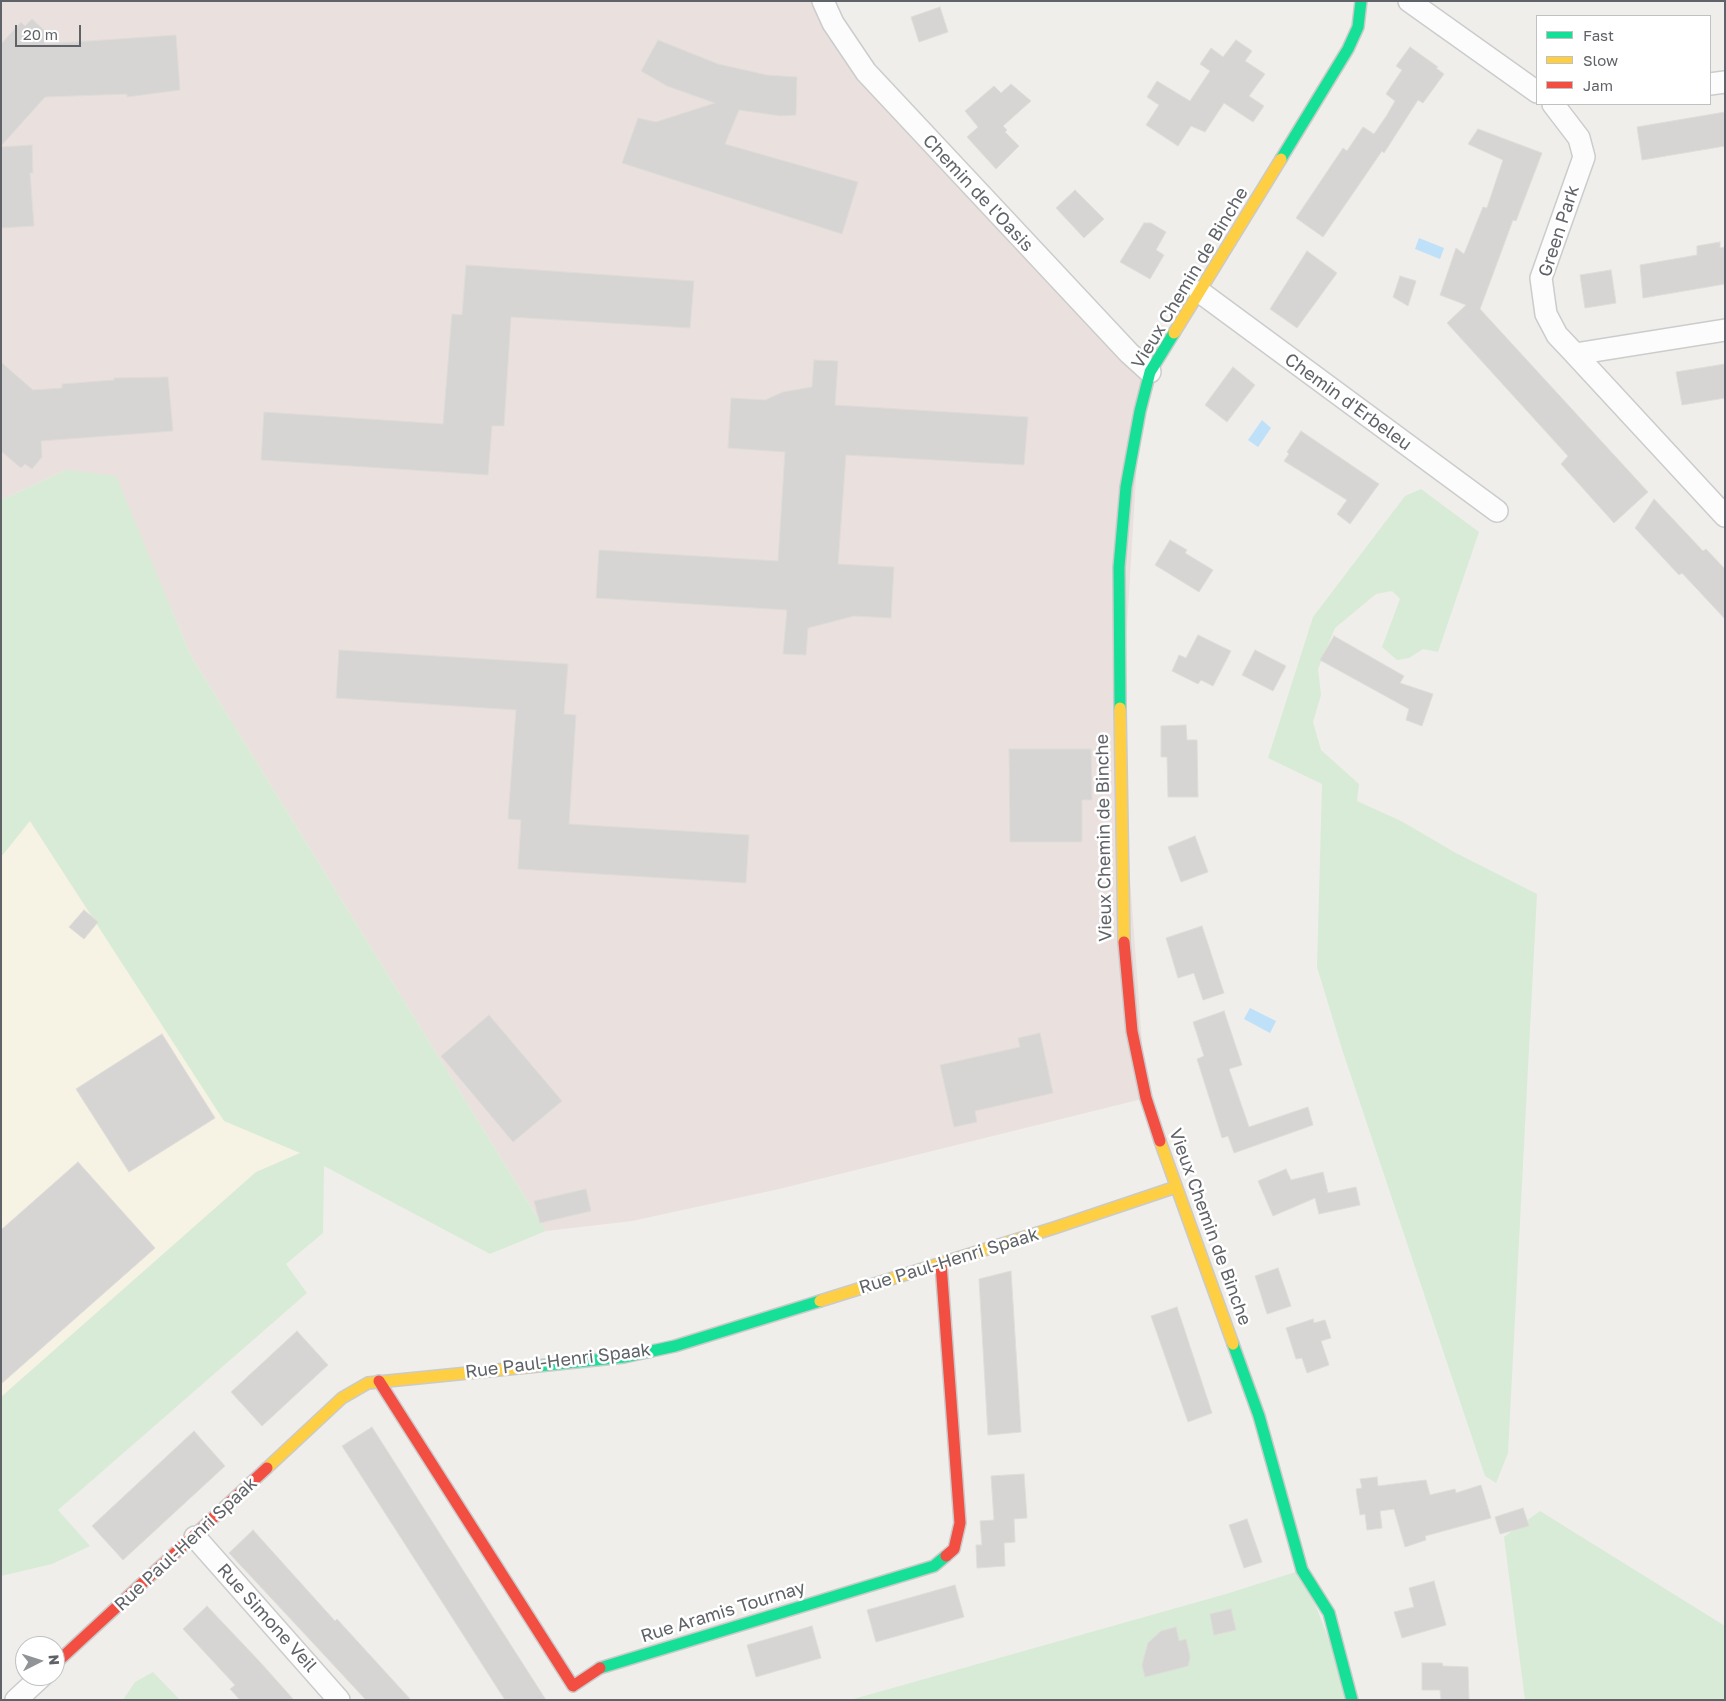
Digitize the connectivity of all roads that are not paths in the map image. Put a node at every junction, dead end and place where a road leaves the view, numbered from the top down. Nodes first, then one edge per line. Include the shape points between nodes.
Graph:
1 (823, 1) edge
2 (1409, 1) edge
3 (1362, 2) edge
4 (1725, 82) edge
5 (1711, 84) edge
6 (1536, 91) edge
7 (1561, 105) edge
8 (1200, 292) junction
9 (1725, 330) edge
10 (1575, 354) junction
11 (1150, 372) junction
12 (1496, 511) dead end
13 (1725, 516) edge
14 (1176, 1187) junction
15 (941, 1264) junction
16 (379, 1380) junction
17 (194, 1537) junction
18 (65, 1655) edge
19 (31, 1686) edge
20 (16, 1700) edge
21 (339, 1700) edge
22 (1352, 1700) edge

1 - 11 street, Chemin de l'Oasis via 833,23 866,72
2 - 6 street
3 - 8 street, Vieux Chemin de Binche via 1358,27 1348,49
4 - 5 street
7 - 10 street, Green Park via 1579,138 1584,157 1540,278 1546,314 1557,335
8 - 11 street, Vieux Chemin de Binche
8 - 12 street, Chemin d'Erbeleu
9 - 10 street
10 - 13 street, Green Park
11 - 14 street, Vieux Chemin de Binche via 1126,487 1119,567 1122,895 1132,1032 1146,1098
14 - 15 street, Rue Paul-Henri Spaak
14 - 22 street, Vieux Chemin de Binche via 1259,1416 1302,1570 1328,1613
15 - 16 street, Rue Paul-Henri Spaak via 675,1346 624,1357
15 - 16 street, Rue Aramis Tournay via 960,1523 954,1549 934,1566 599,1668 574,1686
16 - 17 street, Rue Paul-Henri Spaak via 342,1398
17 - 18 street, Rue Paul-Henri Spaak
17 - 21 street, Rue Simone Veil
19 - 20 street

